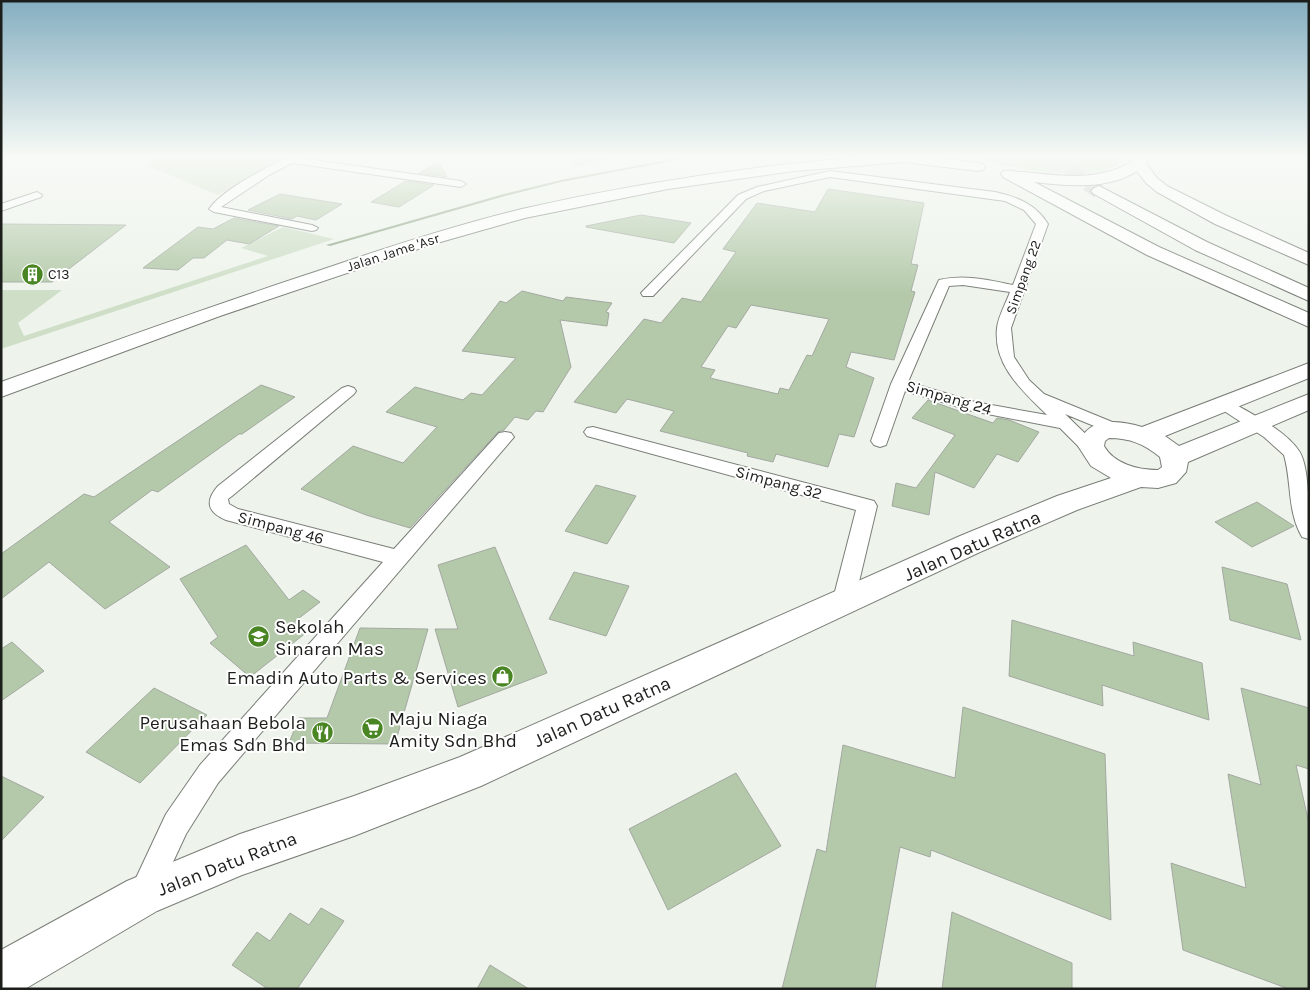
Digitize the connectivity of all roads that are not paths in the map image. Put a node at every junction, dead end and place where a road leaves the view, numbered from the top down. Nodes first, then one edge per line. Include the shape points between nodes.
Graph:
1 (17, 202) edge
2 (219, 202) edge
3 (528, 202) edge
4 (580, 202) edge
5 (737, 202) edge
6 (1017, 202) edge
7 (1062, 202) edge
8 (1120, 202) tunnel mouth
9 (1144, 202) edge
10 (1187, 202) edge
11 (1, 208) edge
12 (312, 228) dead end
13 (1309, 260) edge
14 (1309, 282) edge
15 (1019, 290) junction
16 (648, 293) dead end
17 (938, 294) joint
18 (1309, 295) edge
19 (1309, 321) edge
20 (1309, 370) edge
21 (1, 373) edge
22 (899, 384) junction
23 (1, 390) edge
24 (348, 391) dead end
25 (1035, 396) junction
26 (1309, 401) edge
27 (1224, 404) junction
28 (1255, 423) junction
29 (1064, 424) junction
30 (1116, 430) junction
31 (593, 432) dead end
32 (1144, 435) junction
33 (505, 437) dead end
34 (880, 441) dead end
35 (1098, 457) junction
36 (1174, 458) junction
37 (1139, 478) junction
38 (1067, 503) junction
39 (1309, 532) edge
40 (399, 558) junction
41 (843, 603) junction
42 (142, 896) junction
43 (1, 978) edge

1 - 11 street
2 - 12 street via 214,209
3 - 21 main road, Jalan Jame 'Asr via 429,229 208,299
4 - 23 main road, Jalan Jame 'Asr via 523,214 396,251 213,312
5 - 16 street, Simpang 22
6 - 15 street, Simpang 22 via 1038,217 1042,224
7 - 19 main road via 1153,250
8 - 18 main road via 1193,242
9 - 14 main road via 1214,240
10 - 13 main road
15 - 17 street via 956,280 944,283
15 - 25 street, Simpang 22 via 1004,328 1004,343 1014,372
17 - 22 street, Simpang 24
20 - 27 main road
22 - 29 street, Simpang 24 via 972,406
22 - 34 street
24 - 40 street, Simpang 46 via 219,498 218,505 233,515
25 - 29 street, Simpang 22
25 - 30 street, Simpang 22
26 - 28 main road
27 - 28 street
27 - 32 main road
28 - 36 main road
28 - 39 street via 1292,453 1299,502
29 - 35 street, Simpang 22
30 - 32 main road
30 - 35 main road via 1097,434 1092,439 1091,446
31 - 41 street, Simpang 32 via 867,506
32 - 36 main road via 1167,449
33 - 40 street
35 - 37 main road via 1112,468
35 - 38 main road, Jalan Datu Ratna
36 - 37 main road via 1176,466 1173,473 1153,479
37 - 38 main road, Jalan Datu Ratna
38 - 41 main road, Jalan Datu Ratna
40 - 42 street via 209,774 176,824
41 - 42 main road, Jalan Datu Ratna via 467,772 354,816 240,854
42 - 43 main road, Jalan Datu Ratna

